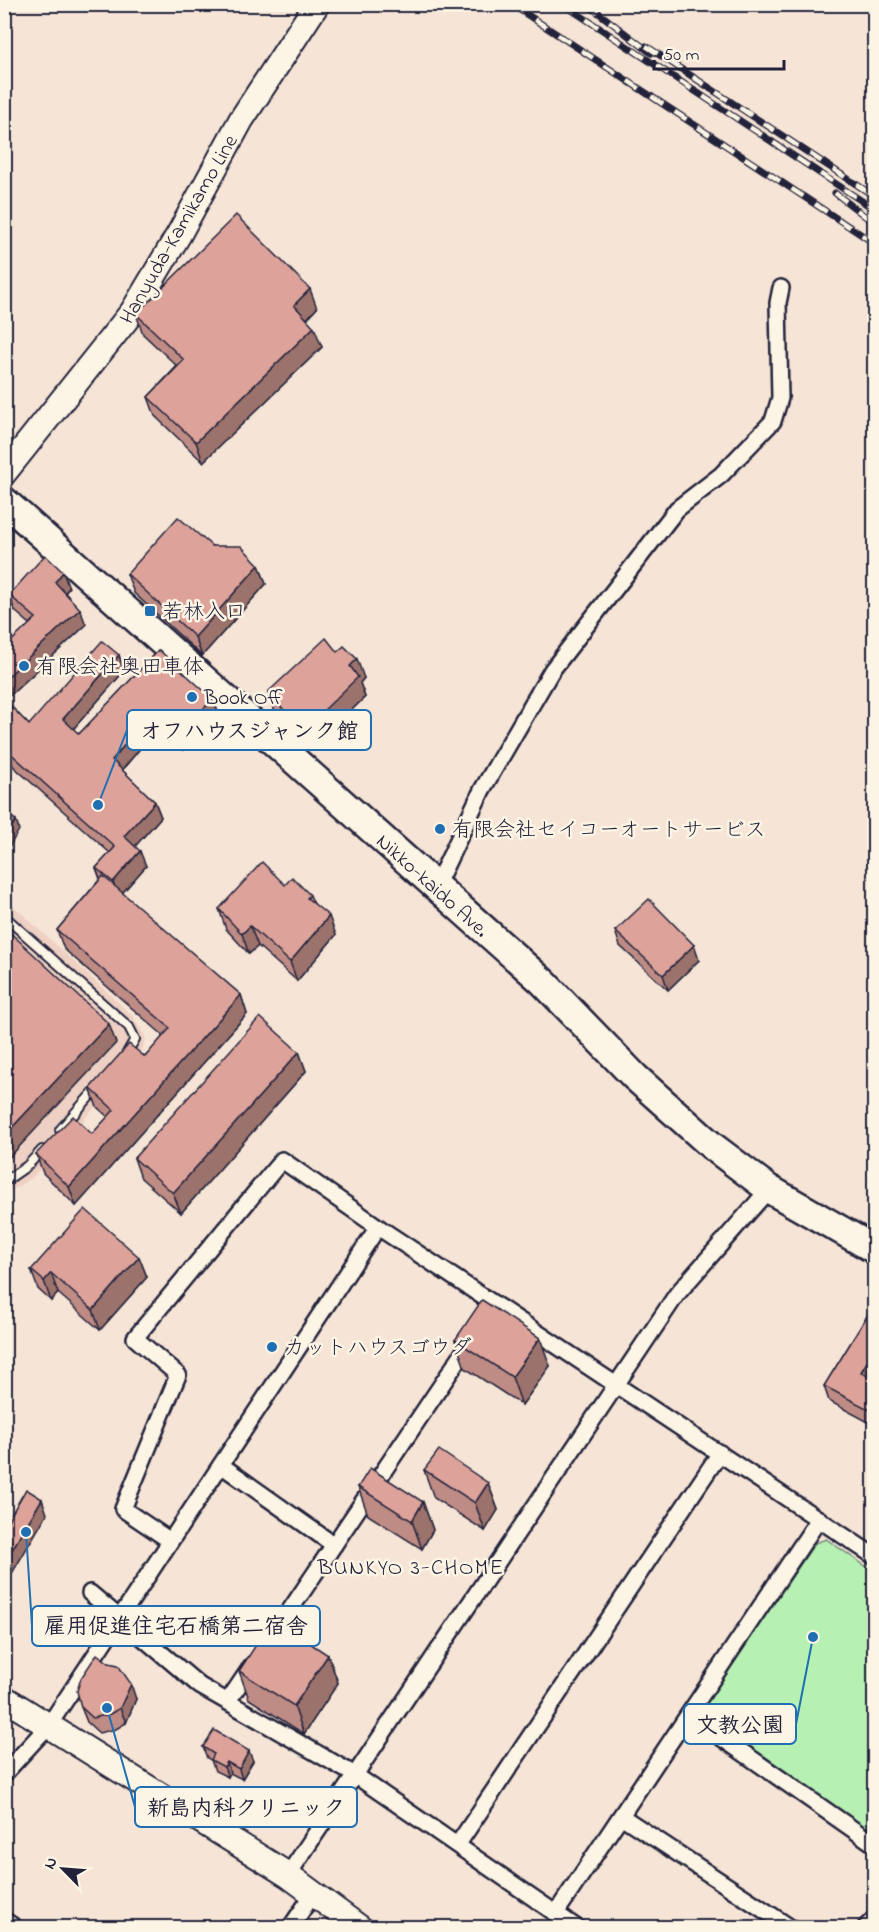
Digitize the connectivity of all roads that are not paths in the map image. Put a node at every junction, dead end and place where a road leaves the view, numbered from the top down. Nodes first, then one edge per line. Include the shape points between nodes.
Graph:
1 (317, 4) edge
2 (781, 288) dead end
3 (4, 474) edge
4 (4, 501) edge
5 (435, 888) junction
6 (4, 916) edge
7 (118, 1064) edge
8 (103, 1081) edge
9 (4, 1182) edge
10 (769, 1189) junction
11 (378, 1227) junction
12 (874, 1250) edge
13 (477, 1333) edge
14 (615, 1384) junction
15 (720, 1453) junction
16 (221, 1465) junction
17 (819, 1519) junction
18 (170, 1540) junction
19 (334, 1545) junction
20 (874, 1556) edge
21 (90, 1593) dead end
22 (119, 1618) junction
23 (4, 1698) edge
24 (228, 1701) junction
25 (690, 1715) junction
26 (49, 1725) junction
27 (4, 1774) edge
28 (355, 1775) junction
29 (621, 1816) junction
30 (458, 1844) junction
31 (874, 1844) edge
32 (288, 1875) junction
33 (314, 1893) junction
34 (556, 1913) junction
35 (874, 1919) edge
36 (290, 1928) edge
37 (360, 1928) edge
38 (577, 1928) edge
39 (791, 1928) edge
40 (865, 1928) edge

1 - 3 main road, Hanyuda-Kamikamo Line via 241,120 134,311
2 - 5 street via 780,398 773,421 721,475 677,509 552,669 483,790
4 - 5 highway, Nikko-kaido Ave.
5 - 10 highway, Nikko-kaido Ave. via 543,982 635,1077 712,1146
6 - 7 lane via 129,1027 135,1039
8 - 9 lane via 27,1166
10 - 12 highway, Nikko-kaido Ave.
10 - 14 street via 677,1294
11 - 14 street via 493,1309
11 - 16 street
11 - 18 street via 282,1160 135,1338 178,1375 123,1509
13 - 19 street
14 - 15 street
14 - 28 street
15 - 17 street
15 - 30 street
16 - 18 street
16 - 19 street
17 - 20 street
17 - 25 street
18 - 22 street
19 - 24 street
21 - 22 street
22 - 24 street via 200,1686
22 - 26 street
23 - 26 main road
24 - 28 street
25 - 29 street
25 - 31 street
26 - 27 street
26 - 32 main road
28 - 30 street
28 - 32 street
29 - 34 street
29 - 39 street
30 - 34 street
32 - 33 main road
33 - 36 street
33 - 37 main road
34 - 38 street
35 - 40 street

